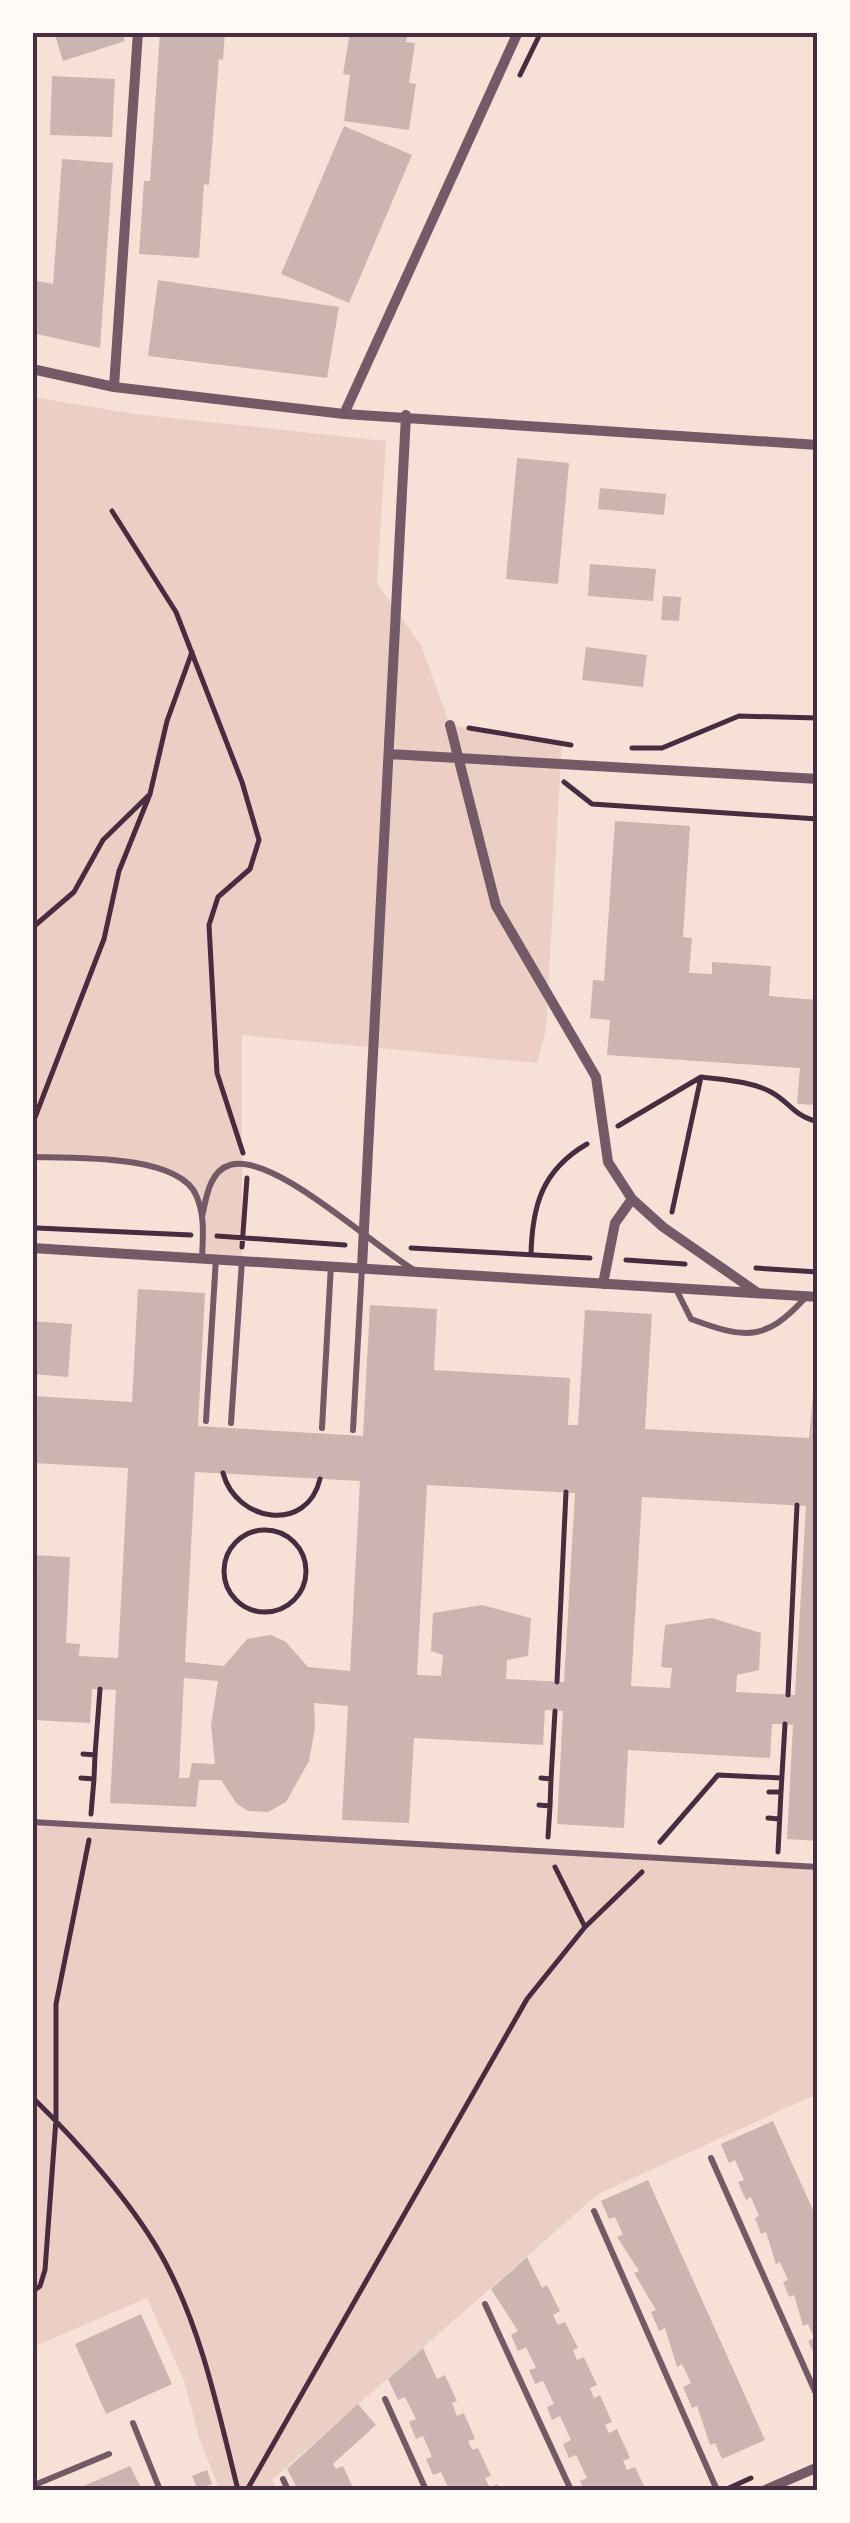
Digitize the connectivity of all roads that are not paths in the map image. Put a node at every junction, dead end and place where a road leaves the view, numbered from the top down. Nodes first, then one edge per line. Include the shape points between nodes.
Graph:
1 (138, 32) edge
2 (518, 32) edge
3 (32, 369) edge
4 (114, 386) junction
5 (344, 414) junction
6 (406, 415) junction
7 (818, 444) edge
8 (450, 726) road end
9 (389, 754) junction
10 (458, 758) junction
11 (818, 779) edge
12 (32, 1156) edge
13 (632, 1199) junction
14 (202, 1216) junction
15 (367, 1243) junction
16 (32, 1248) edge
17 (202, 1258) junction
18 (216, 1258) junction
19 (242, 1260) junction
20 (331, 1265) junction
21 (362, 1268) junction
22 (415, 1271) junction
23 (603, 1284) junction
24 (676, 1289) junction
25 (759, 1294) junction
26 (812, 1297) edge
27 (206, 1421) dead end
28 (231, 1422) dead end
29 (322, 1428) dead end
30 (352, 1430) dead end
31 (32, 1822) edge
32 (818, 1868) edge
33 (711, 2158) dead end
34 (594, 2211) dead end
35 (485, 2304) dead end
36 (818, 2398) edge
37 (385, 2400) dead end
38 (134, 2422) dead end
39 (109, 2454) dead end
40 (818, 2467) edge
41 (283, 2479) dead end
42 (32, 2486) edge
43 (160, 2490) edge
44 (288, 2490) edge
45 (426, 2490) edge
46 (570, 2490) edge
47 (717, 2490) edge
48 (765, 2490) edge

1 - 4 street
2 - 5 street
3 - 4 street
4 - 5 street
5 - 6 street
6 - 7 street
6 - 9 street
8 - 10 street
9 - 10 street
9 - 15 street
10 - 11 street
10 - 13 street via 496,906 596,1077 608,1162
12 - 14 lane via 178,1174 196,1192
13 - 23 street via 614,1223
13 - 25 street
14 - 15 lane via 213,1178 227,1165 248,1164 289,1179
14 - 17 lane
15 - 21 street
15 - 22 lane
16 - 17 street
17 - 18 street
18 - 19 street
18 - 27 lane
19 - 20 street
19 - 28 lane
20 - 21 street
20 - 29 lane
21 - 22 street
21 - 30 lane
22 - 23 street
23 - 24 street
24 - 25 street
24 - 26 lane via 691,1319 746,1335 780,1326
25 - 26 street
31 - 32 lane
33 - 36 lane
34 - 47 lane
35 - 46 lane
37 - 45 lane
38 - 43 lane
39 - 42 lane
40 - 48 street
41 - 44 lane

